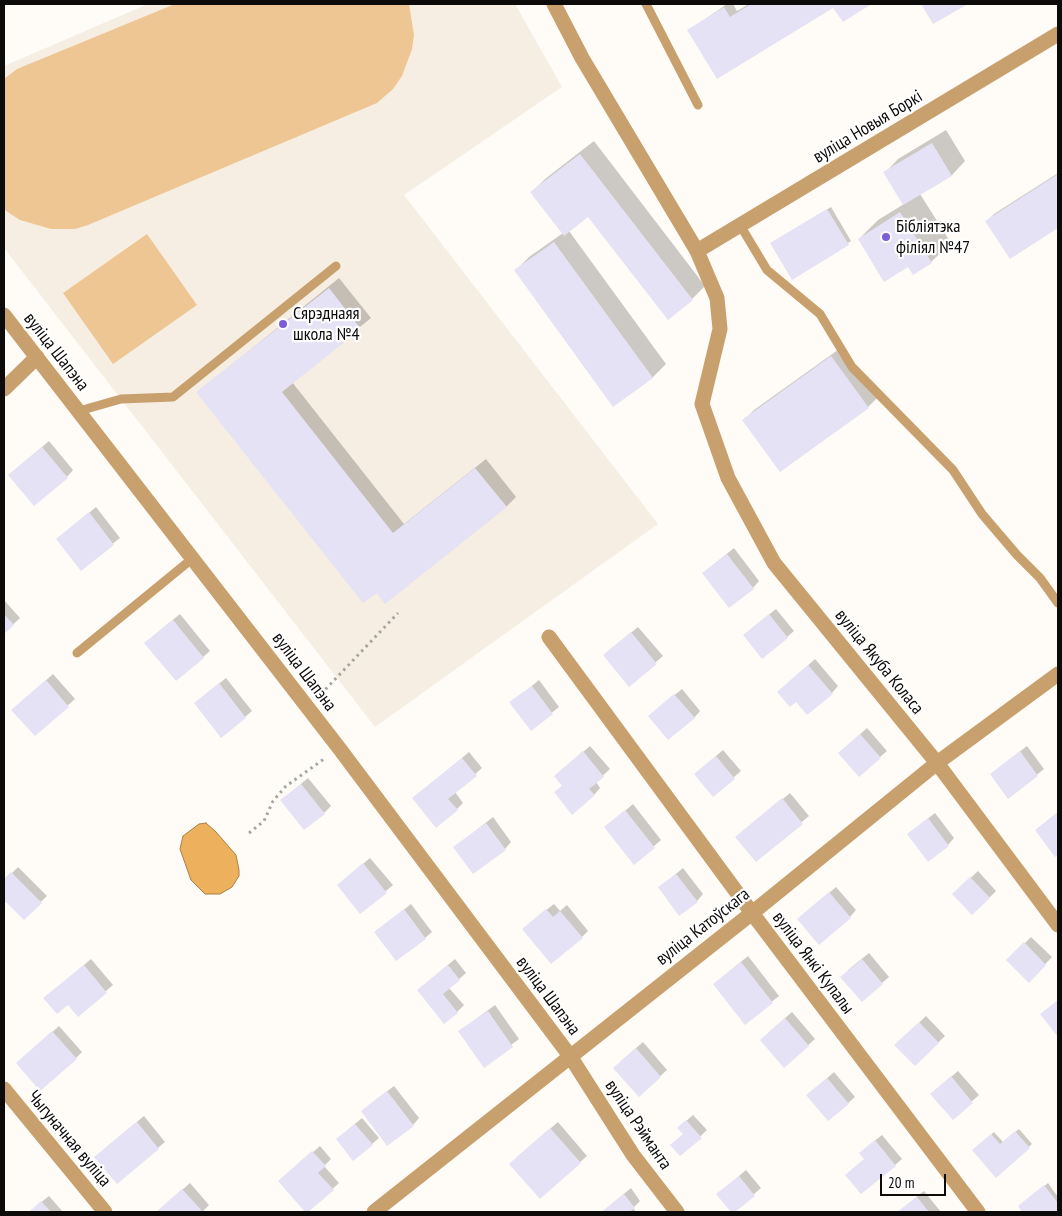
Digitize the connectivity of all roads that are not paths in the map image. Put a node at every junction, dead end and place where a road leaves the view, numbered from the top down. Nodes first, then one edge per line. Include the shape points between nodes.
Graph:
1 (554, 4) edge
2 (646, 4) edge
3 (1058, 34) edge
4 (698, 105) dead end
5 (740, 225) junction
6 (697, 251) junction
7 (336, 266) dead end
8 (4, 315) edge
9 (37, 357) junction
10 (4, 389) edge
11 (79, 412) junction
12 (193, 558) junction
13 (1058, 603) edge
14 (549, 637) dead end
15 (77, 654) dead end
16 (1058, 674) edge
17 (937, 763) junction
18 (752, 913) junction
19 (1058, 925) edge
20 (570, 1056) junction
21 (4, 1089) edge
22 (106, 1212) edge
23 (374, 1212) edge
24 (677, 1212) edge
25 (978, 1212) edge

1 - 6 street via 582,58
2 - 4 lane
3 - 5 street, вуліца Новыя Боркі
5 - 6 street, вуліца Новыя Боркі
5 - 13 lane via 767,270 820,314 852,367 953,470 982,514 1040,578
6 - 17 street, вуліца Якуба Коласа via 717,298 720,329 702,404 728,478 774,563
7 - 11 lane via 173,397 121,400
8 - 9 street, вуліца Шапэна
9 - 10 street
9 - 11 street, вуліца Шапэна
11 - 12 street, вуліца Шапэна
12 - 15 lane
12 - 20 street, вуліца Шапэна
14 - 18 street, вуліца Янкі Купалы
16 - 17 street, вуліца Катоўскага
17 - 18 street, вуліца Катоўскага
17 - 19 street, вуліца Якуба Коласа
18 - 20 street, вуліца Катоўскага
18 - 25 street, вуліца Янкі Купалы
20 - 23 street, вуліца Катоўскага
20 - 24 street, вуліца Рэйманта via 633,1155
21 - 22 street, Чыгуначная вуліца

